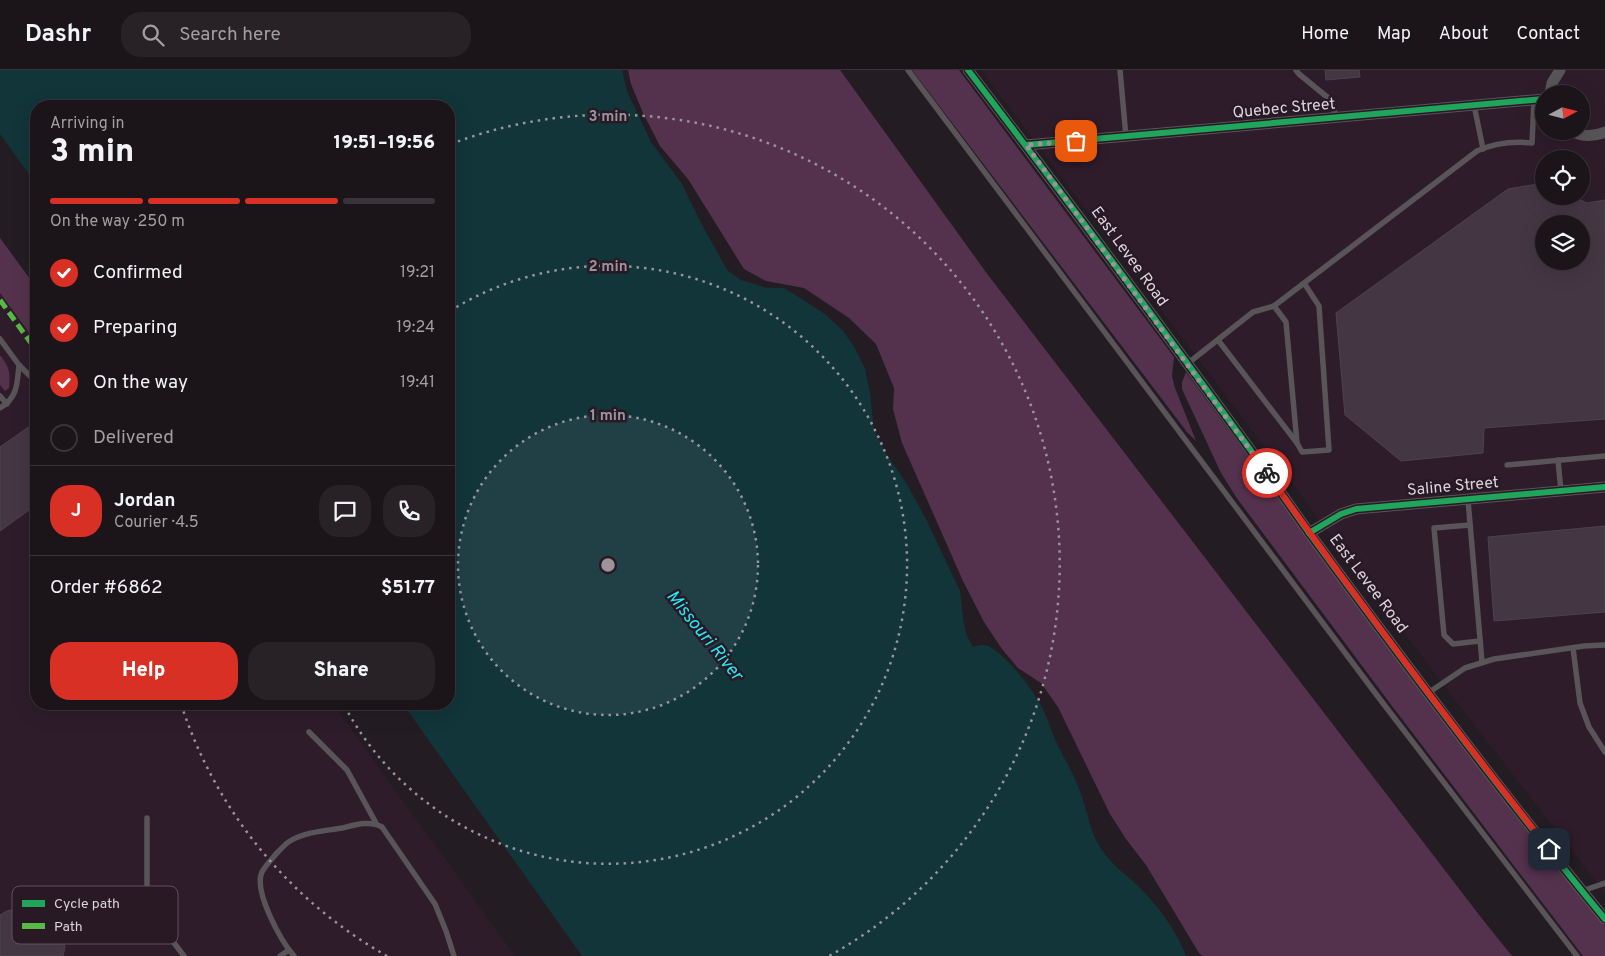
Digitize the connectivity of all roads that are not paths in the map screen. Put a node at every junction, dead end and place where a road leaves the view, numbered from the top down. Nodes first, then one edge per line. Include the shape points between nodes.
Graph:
1 (908, 70) edge
2 (968, 70) edge
3 (1120, 70) edge
4 (1296, 70) edge
5 (1560, 70) edge
6 (1552, 85) edge
7 (1535, 100) edge
8 (1474, 106) junction
9 (1336, 118) junction
10 (1535, 125) edge
11 (1605, 132) edge
12 (1126, 136) junction
13 (1590, 136) edge
14 (1026, 145) junction
15 (1482, 149) junction
16 (1304, 283) junction
17 (1274, 306) junction
18 (0, 339) edge
19 (1218, 340) junction
20 (1187, 364) junction
21 (19, 365) junction
22 (30, 376) edge
23 (0, 396) edge
24 (7, 404) junction
25 (0, 408) edge
26 (1297, 443) junction
27 (1605, 456) edge
28 (1558, 460) junction
29 (1507, 465) dead end
30 (1605, 487) edge
31 (1561, 491) junction
32 (1468, 500) junction
33 (1470, 525) junction
34 (1309, 533) junction
35 (1480, 641) junction
36 (1605, 645) edge
37 (1572, 648) junction
38 (1482, 662) junction
39 (1428, 693) junction
40 (309, 732) dead end
41 (1605, 752) edge
42 (147, 818) dead end
43 (376, 823) junction
44 (1605, 883) edge
45 (147, 886) edge
46 (1582, 891) junction
47 (1605, 919) edge
48 (175, 944) edge
49 (289, 950) junction
50 (184, 956) edge
51 (280, 956) edge
52 (294, 956) edge
53 (454, 956) edge
54 (1577, 956) edge

1 - 54 lane via 1373,690
2 - 14 street, East Levee Road
3 - 12 lane
4 - 9 lane via 1332,100
5 - 6 street
7 - 8 street, Quebec Street
8 - 9 street, Quebec Street
8 - 15 lane
9 - 12 street, Quebec Street
10 - 15 lane via 1532,143 1502,143
11 - 13 street
12 - 14 street, Quebec Street
14 - 20 street, East Levee Road
15 - 16 lane
16 - 17 lane
16 - 26 lane via 1318,306 1329,450 1302,452
17 - 19 lane via 1253,312
17 - 26 lane via 1286,322
18 - 21 lane
19 - 20 lane
19 - 26 lane
20 - 34 street, East Levee Road
21 - 22 lane
21 - 24 lane via 16,392
23 - 24 lane
24 - 25 lane
27 - 28 lane
28 - 29 lane
28 - 31 lane
30 - 31 street, Saline Street
31 - 32 street, Saline Street
32 - 33 lane
32 - 34 street, Saline Street via 1356,509
33 - 35 lane
33 - 35 lane via 1434,528 1444,635 1452,644
34 - 39 street, East Levee Road
35 - 38 lane
36 - 37 lane
37 - 38 lane
37 - 41 lane via 1580,703 1589,727
38 - 39 lane via 1465,668
39 - 46 street, East Levee Road
40 - 43 lane via 347,770
42 - 45 lane
43 - 49 lane via 317,832 288,841 262,873 260,888
43 - 53 lane via 435,904
44 - 46 lane
46 - 47 street, East Levee Road
48 - 50 lane
49 - 51 lane
49 - 52 lane

